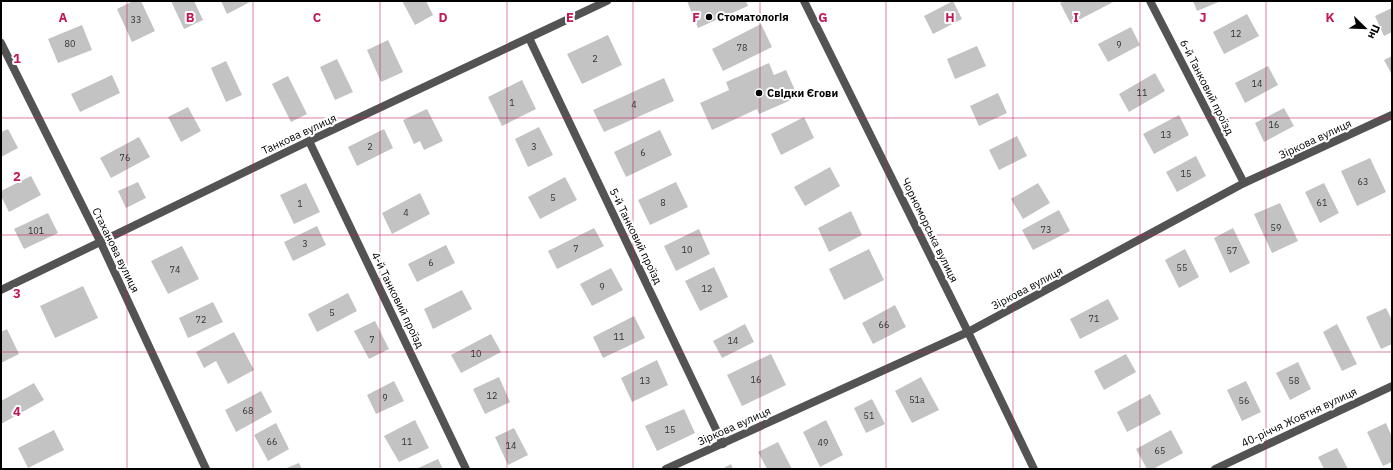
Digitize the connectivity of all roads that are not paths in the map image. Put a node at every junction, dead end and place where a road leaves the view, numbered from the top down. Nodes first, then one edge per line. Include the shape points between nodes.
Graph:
1 (607, 1) edge
2 (804, 1) edge
3 (1150, 1) edge
4 (528, 38) junction
5 (1, 43) edge
6 (1392, 115) edge
7 (309, 141) junction
8 (1244, 183) junction
9 (100, 241) junction
10 (1, 290) edge
11 (968, 332) junction
12 (1392, 386) edge
13 (723, 444) junction
14 (206, 469) edge
15 (466, 469) edge
16 (666, 469) edge
17 (1034, 469) edge
18 (1215, 469) edge

1 - 4 street, Танкова вулиця
2 - 11 street, Чорноморська вулиця
3 - 8 street, 6-й Танковий проїзд
4 - 7 street, Танкова вулиця
4 - 13 street, 5-й Танковий проїзд
5 - 9 street, Стаханова вулиця
6 - 8 street, Зіркова вулиця
7 - 9 street, Танкова вулиця
7 - 15 street, 4-й Танковий проїзд
8 - 11 street, Зіркова вулиця
9 - 10 street, Танкова вулиця
9 - 14 street, Стаханова вулиця
11 - 13 street, Зіркова вулиця
11 - 17 street, Чорноморська вулиця
12 - 18 street, 40-річчя Жовтня вулиця
13 - 16 street, Зіркова вулиця

